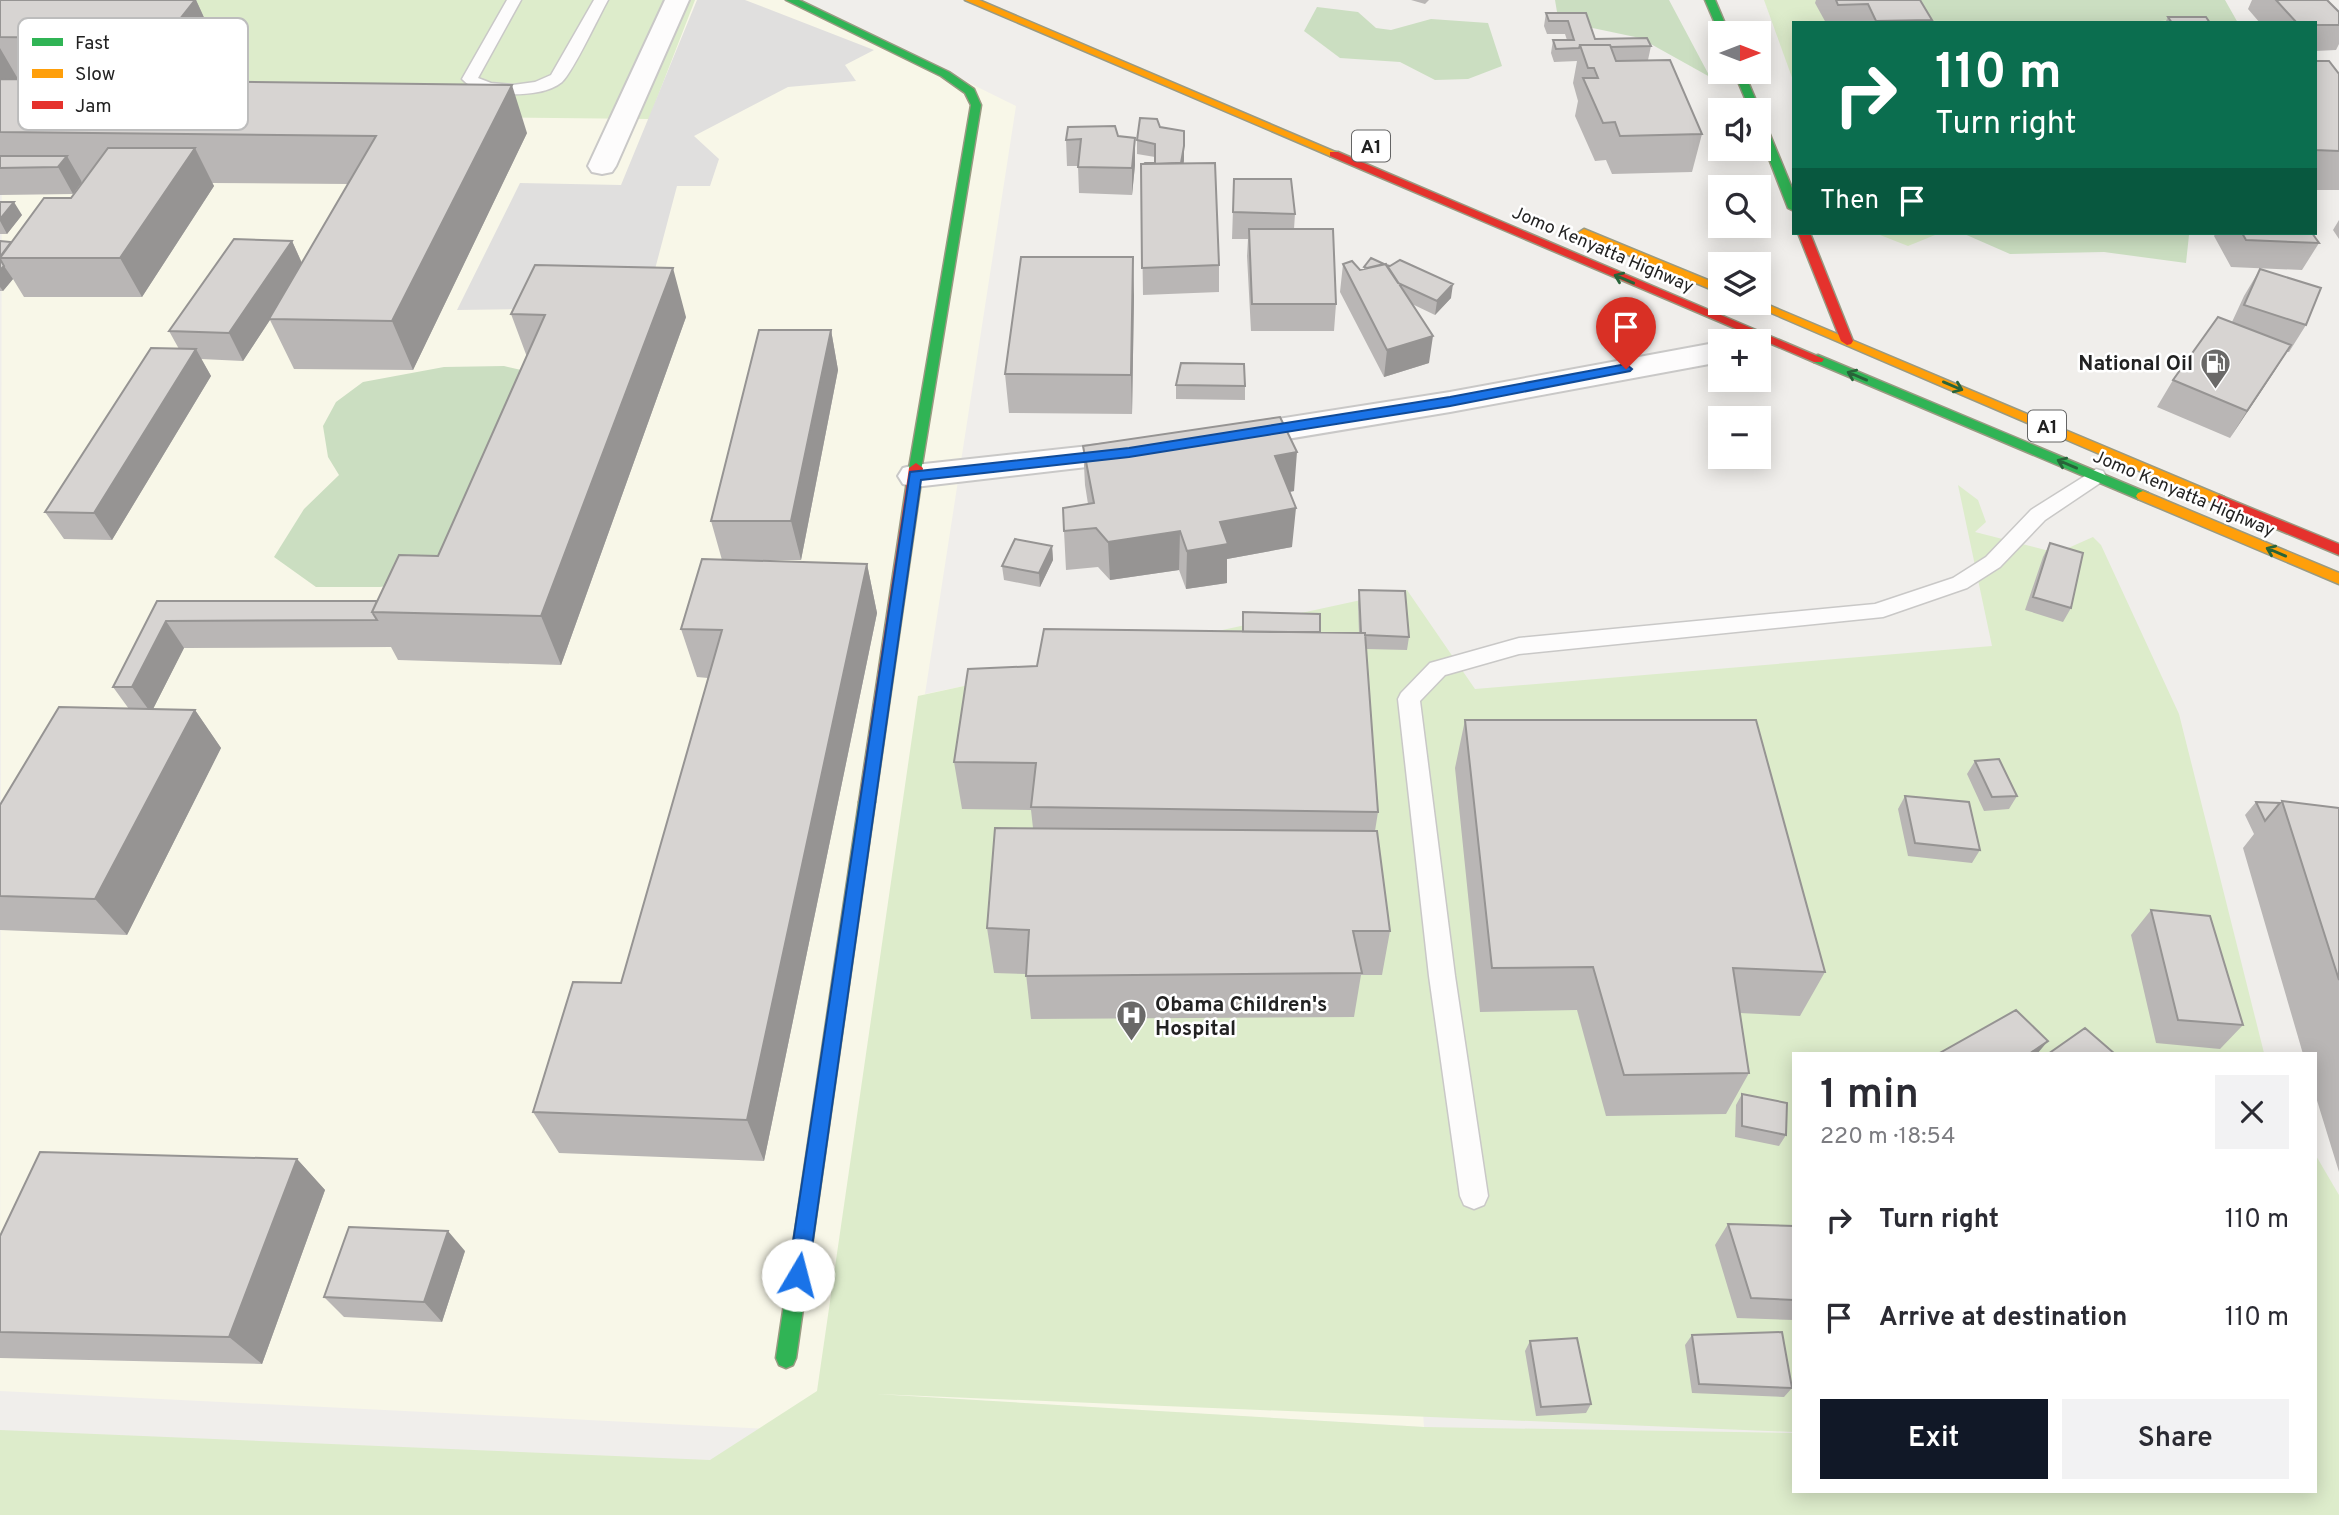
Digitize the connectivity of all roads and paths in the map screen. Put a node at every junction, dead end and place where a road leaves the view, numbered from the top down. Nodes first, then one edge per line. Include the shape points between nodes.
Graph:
1 (514, 0) edge
2 (601, 0) edge
3 (677, 0) edge
4 (791, 0) edge
5 (970, 0) edge
6 (1710, 0) edge
7 (1719, 21) edge
8 (1771, 150) edge
9 (602, 166) dead end
10 (1792, 203) edge
11 (1569, 227) dead end
12 (1805, 235) edge
13 (1708, 284) edge
14 (1771, 310) edge
15 (1732, 329) edge
16 (1847, 341) junction
17 (1771, 346) edge
18 (1708, 354) edge
19 (1202, 442) edge
20 (1166, 447) edge
21 (915, 476) junction
22 (2096, 476) junction
23 (2339, 550) edge
24 (2339, 579) edge
25 (1474, 1196) dead end
26 (786, 1358) dead end

1 - 2 lane via 470,79 477,85 537,88 549,84 557,78
3 - 9 street
4 - 21 main road via 946,74 970,91 976,105
15 -> 5 main road, Jomo Kenyatta Highway / A1
6 - 7 main road
8 - 10 main road
11 - 13 main road, Jomo Kenyatta Highway
12 - 16 main road
14 - 16 main road, Jomo Kenyatta Highway / A1
16 -> 23 main road, Jomo Kenyatta Highway / A1
22 -> 17 main road, Jomo Kenyatta Highway / A1
18 - 19 street
20 - 21 street
21 - 26 main road
24 -> 22 main road, Jomo Kenyatta Highway / A1
22 - 25 lane via 2038,515 1982,569 1959,583 1876,612 1519,646 1438,668 1409,699

